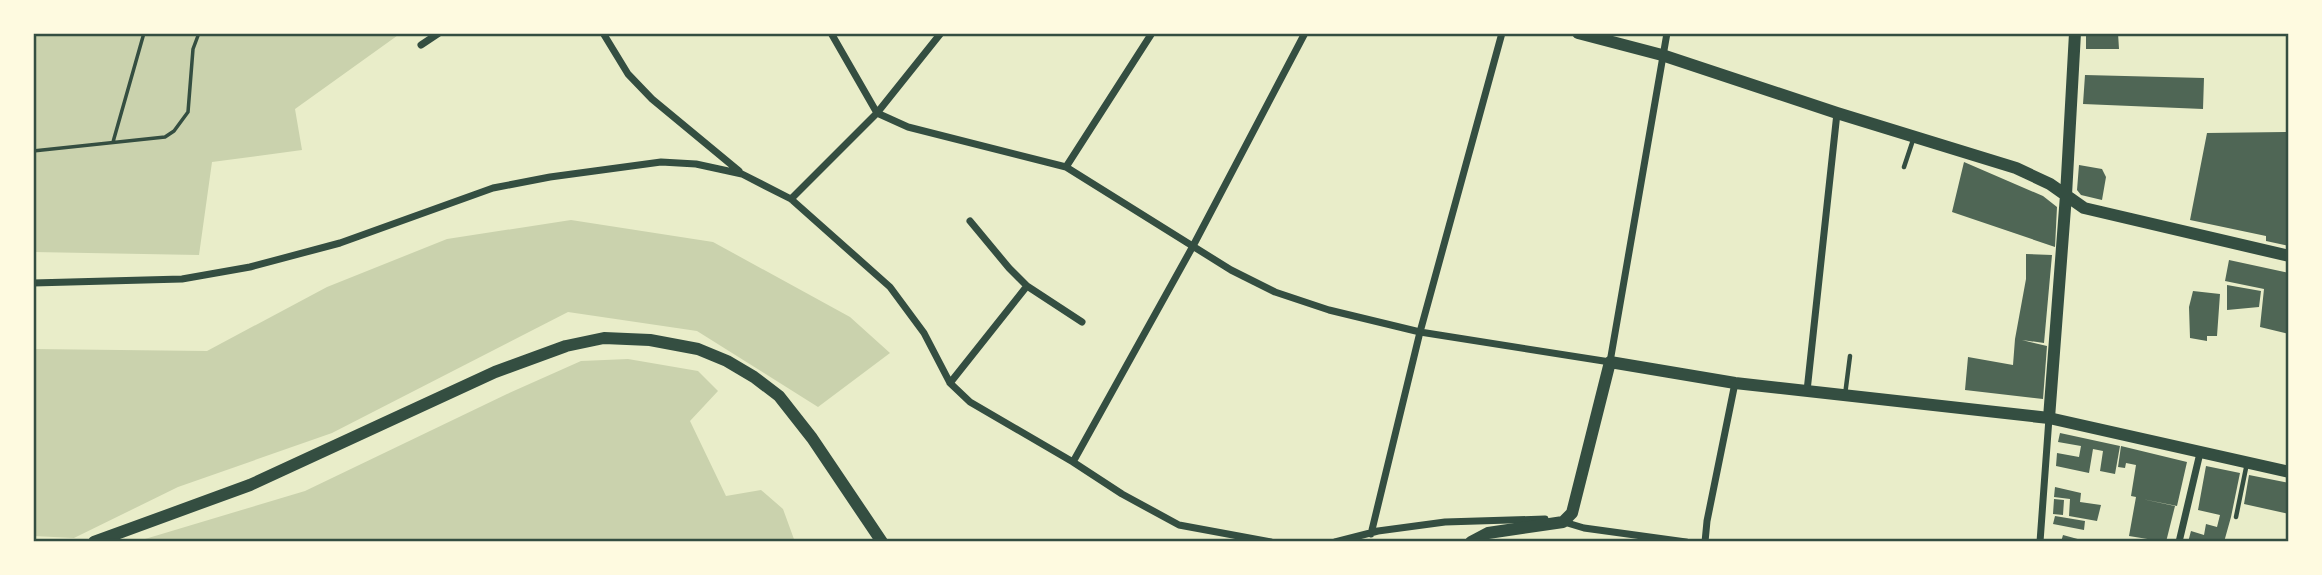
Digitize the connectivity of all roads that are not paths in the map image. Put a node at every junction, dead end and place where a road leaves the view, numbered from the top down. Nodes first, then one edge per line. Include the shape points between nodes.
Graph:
1 (439, 33) edge
2 (603, 33) edge
3 (831, 33) edge
4 (941, 33) edge
5 (1152, 33) edge
6 (1305, 33) edge
7 (1502, 33) edge
8 (1578, 33) edge
9 (1667, 33) edge
10 (2075, 33) edge
11 (421, 45) dead end
12 (1662, 55) junction
13 (877, 113) junction
14 (1837, 113) junction
15 (1914, 136) junction
16 (1066, 167) junction
17 (1904, 167) dead end
18 (742, 174) junction
19 (2066, 195) junction
20 (791, 199) junction
21 (970, 221) dead end
22 (1193, 246) junction
23 (2289, 256) edge
24 (33, 283) edge
25 (1027, 286) junction
26 (1082, 322) dead end
27 (1420, 332) junction
28 (1850, 356) dead end
29 (1611, 362) junction
30 (950, 383) junction
31 (1735, 383) junction
32 (1807, 391) junction
33 (1845, 396) junction
34 (2049, 418) junction
35 (2200, 453) junction
36 (1073, 462) junction
37 (2247, 463) junction
38 (2289, 472) edge
39 (2236, 517) dead end
40 (1563, 522) junction
41 (1371, 534) junction
42 (94, 542) edge
43 (881, 542) edge
44 (1271, 542) edge
45 (1335, 542) edge
46 (1471, 542) edge
47 (1686, 542) edge
48 (1704, 542) edge
49 (2040, 542) edge
50 (2179, 542) edge

1 - 11 street
2 - 18 street via 628,74 652,99
3 - 13 street
4 - 13 street
5 - 16 street
6 - 22 street
7 - 27 street
8 - 12 main road
9 - 12 street
10 - 19 main road
12 - 14 main road
12 - 29 street
13 - 16 street via 908,127
13 - 20 street
14 - 15 main road
14 - 32 street
15 - 17 lane
15 - 19 main road via 2016,168
16 - 22 street
18 - 20 street
18 - 24 street via 661,162 550,177 493,188 340,243 250,267 182,279
19 - 23 main road via 2084,208
19 - 34 main road
20 - 30 street via 890,286 924,333
21 - 25 street
22 - 27 street via 1275,292
22 - 36 street
25 - 26 street
25 - 30 street
27 - 29 street
27 - 41 street
28 - 33 lane
29 - 31 main road
29 - 40 main road via 1576,504
30 - 36 street via 970,402
31 - 32 main road
31 - 48 street
32 - 33 main road
33 - 34 main road
34 - 35 main road
34 - 49 street
35 - 37 main road
35 - 50 street
36 - 44 street via 1179,525
37 - 38 main road
37 - 39 lane
40 - 41 street via 1446,522
40 - 46 main road via 1488,533
40 - 47 street
41 - 45 street
42 - 43 main road via 250,485 495,372 566,346 604,338 698,349 754,377 779,396

